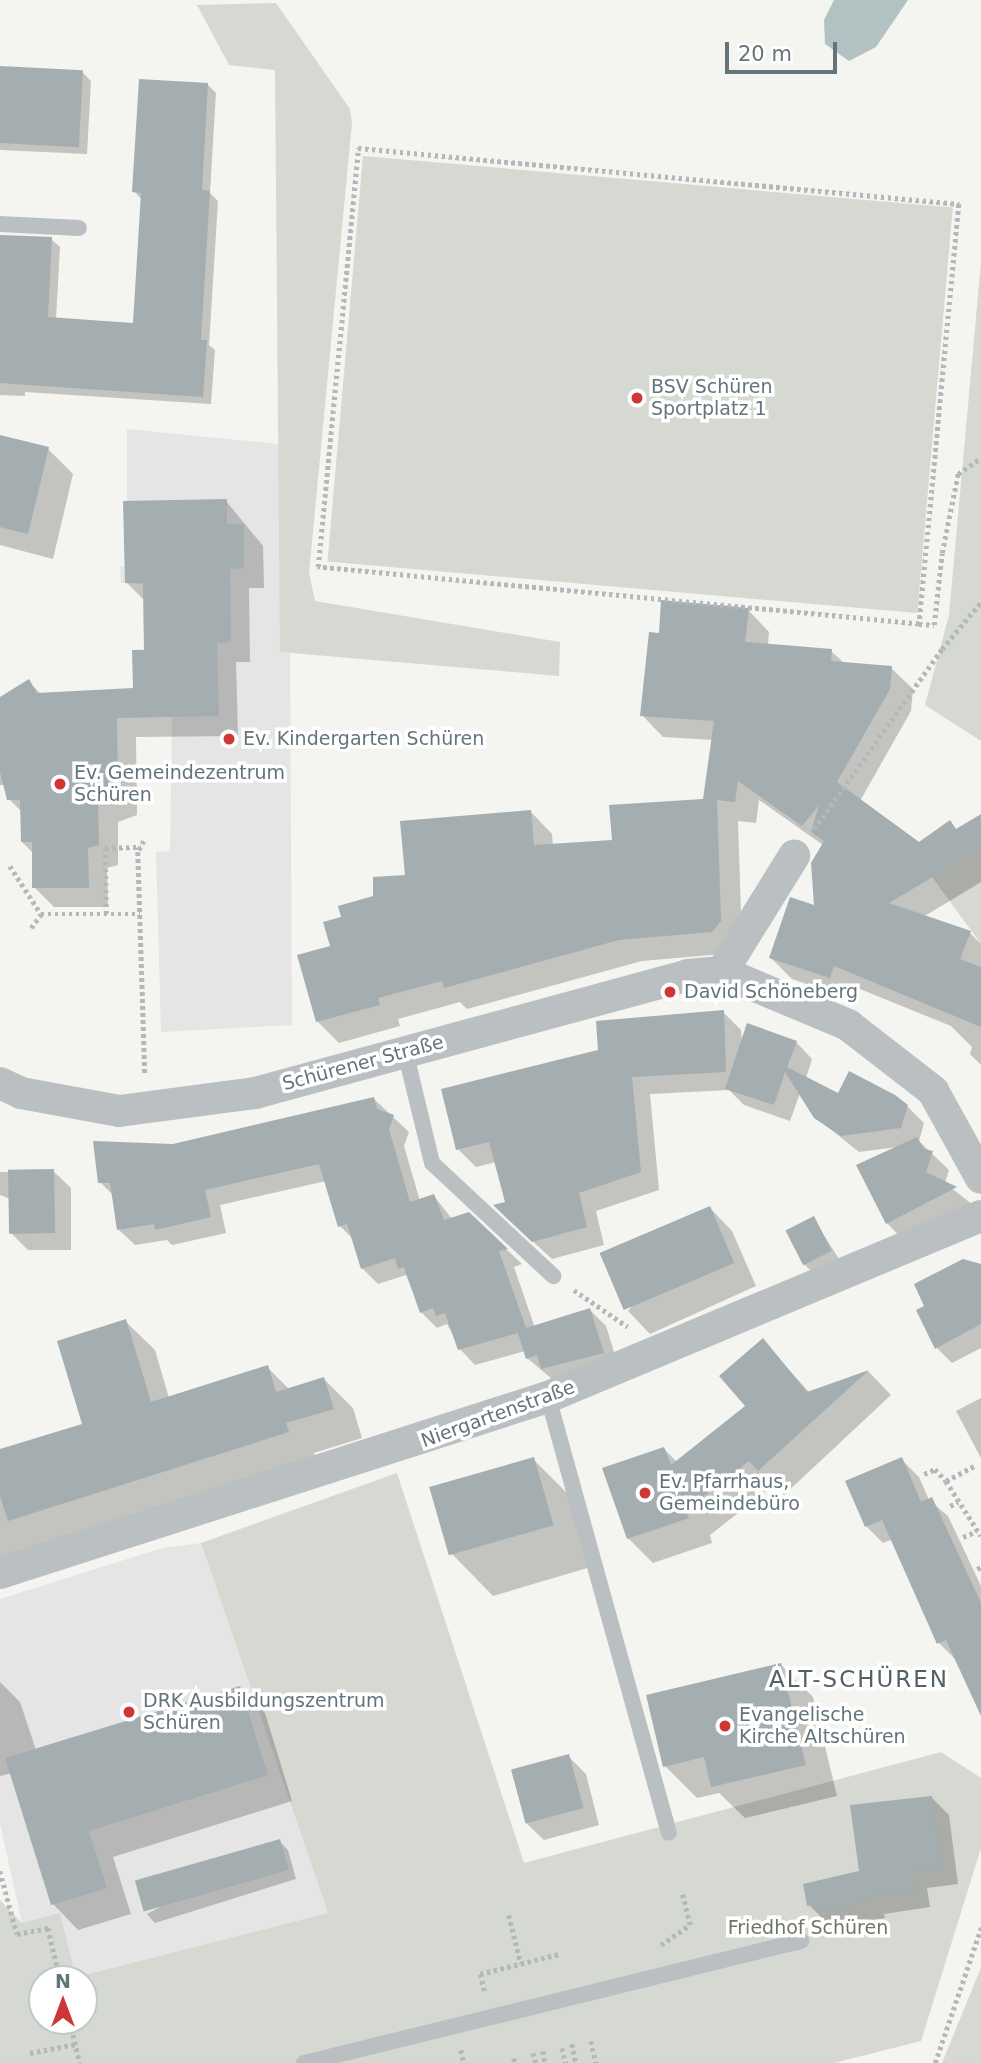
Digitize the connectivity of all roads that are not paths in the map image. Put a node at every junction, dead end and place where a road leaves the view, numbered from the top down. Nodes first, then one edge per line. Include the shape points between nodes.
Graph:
1 (0, 224) edge
2 (79, 228) dead end
3 (794, 856) road end
4 (722, 972) junction
5 (405, 1051) junction
6 (0, 1083) edge
7 (981, 1178) edge
8 (981, 1216) edge
9 (553, 1276) dead end
10 (548, 1397) junction
11 (0, 1573) edge
12 (669, 1832) dead end
13 (801, 1941) dead end
14 (304, 2063) edge

1 - 2 lane
3 - 4 street
4 - 5 street, Schürener Straße via 688,975
4 - 7 street, Schürener Straße via 848,1025 933,1091
5 - 6 street, Schürener Straße via 255,1093 119,1111 20,1093
5 - 9 lane via 432,1163
8 - 10 street, Niergartenstraße
10 - 11 street, Niergartenstraße
10 - 12 lane
13 - 14 lane

